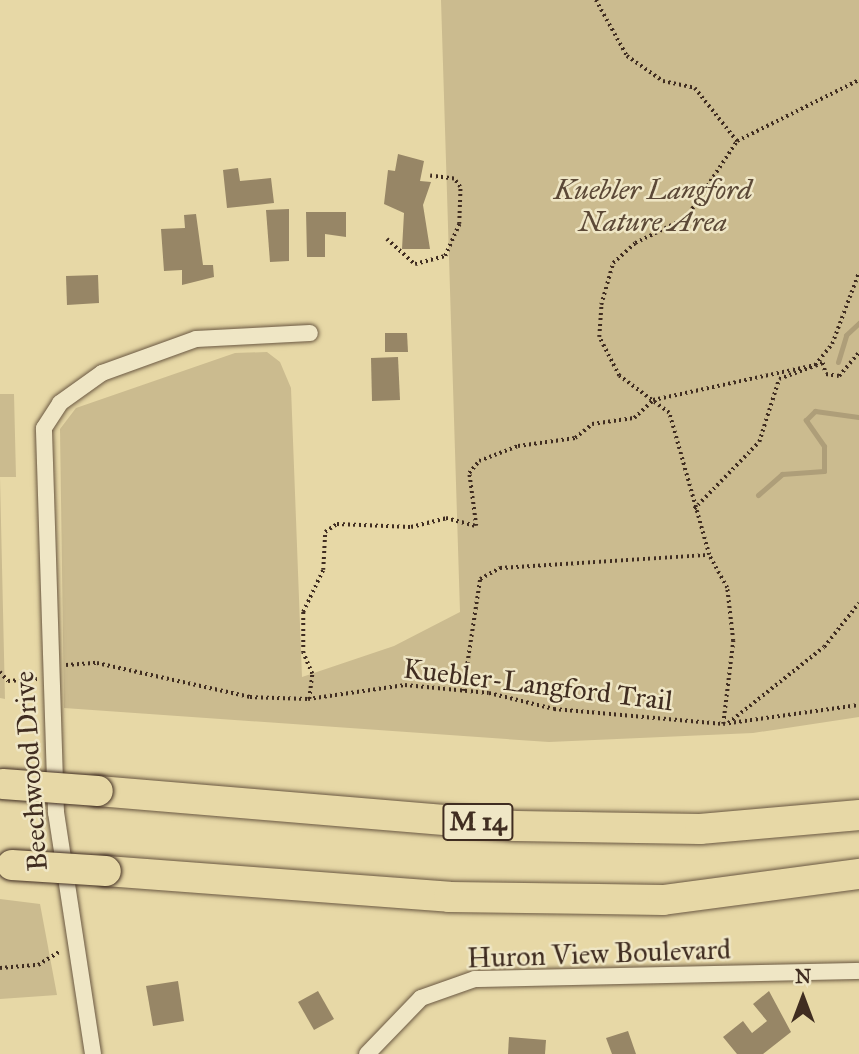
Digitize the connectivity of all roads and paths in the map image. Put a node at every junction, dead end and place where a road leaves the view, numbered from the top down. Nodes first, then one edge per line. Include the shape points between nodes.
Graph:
1 (596, 0) edge
2 (859, 80) edge
3 (737, 141) junction
4 (430, 176) dead end
5 (387, 239) dead end
6 (859, 272) edge
7 (310, 333) dead end
8 (859, 352) edge
9 (815, 365) junction
10 (653, 400) junction
11 (694, 509) junction
12 (709, 555) junction
13 (859, 603) edge
14 (0, 672) edge
15 (50, 673) junction
16 (463, 691) junction
17 (309, 699) junction
18 (859, 705) edge
19 (723, 724) junction
20 (2, 784) edge
21 (859, 815) edge
22 (6, 864) edge
23 (859, 874) edge
24 (76, 943) junction
25 (0, 968) edge
26 (859, 971) edge
27 (93, 1054) edge
28 (367, 1054) edge

1 - 3 path via 627,56 663,80 695,88
2 - 3 path via 788,110
3 - 10 path via 686,218 635,243 613,263 599,337 619,376
4 - 5 path via 454,179 460,187 459,224 445,256 415,264
6 - 9 path via 832,344
7 - 15 street, Beechwood Drive via 196,340 102,373 60,403 44,428 42,450
8 - 9 path via 839,376 826,374 823,363
9 - 10 path
9 - 11 path via 779,379 759,442
10 - 11 path via 669,413
10 - 17 path via 634,418 592,424 575,438 518,446 478,461 469,473 476,526 446,518 411,527 357,522 325,532 323,570 303,612 303,653 312,674
11 - 12 path
12 - 16 path via 500,568 480,579
12 - 19 path via 727,587 733,641
13 - 19 path via 824,647
14 - 15 path, Kuebler-Langford Trail via 8,681
15 - 17 path, Kuebler-Langford Trail via 85,662 250,697
15 - 24 street, Beechwood Drive via 56,814
16 - 17 path, Kuebler-Langford Trail via 405,685
16 - 19 path, Kuebler-Langford Trail via 554,709
18 - 19 path, Kuebler-Langford Trail
20 - 21 highway, M 14, bridge via 516,825 700,829
22 - 23 highway, bridge via 449,897 663,900
24 - 25 path via 38,965
24 - 27 street, Beechwood Drive
26 - 28 street, Huron View Boulevard via 475,979 421,998

